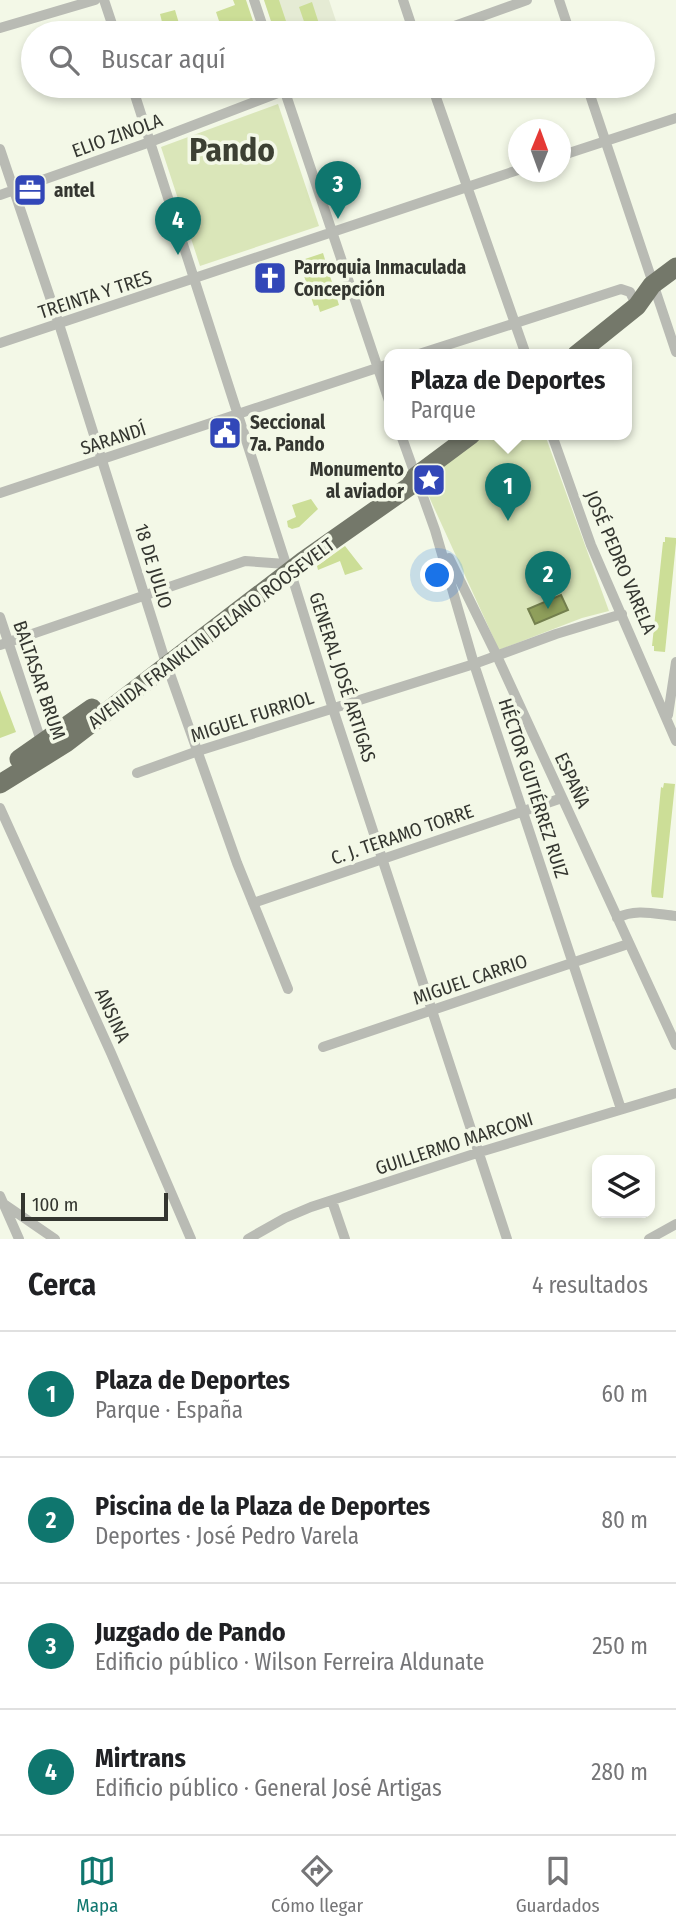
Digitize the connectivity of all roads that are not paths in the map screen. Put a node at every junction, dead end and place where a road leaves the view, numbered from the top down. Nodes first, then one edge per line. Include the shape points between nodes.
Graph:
1 (95, 0) edge
2 (104, 0) edge
3 (254, 0) edge
4 (403, 0) edge
5 (527, 0) edge
6 (559, 0) edge
7 (24, 21) edge
8 (111, 21) edge
9 (261, 21) edge
10 (410, 21) edge
11 (468, 21) edge
12 (566, 21) edge
13 (21, 22) edge
14 (0, 28) edge
15 (136, 98) edge
16 (259, 98) edge
17 (287, 98) edge
18 (436, 98) edge
19 (591, 98) edge
20 (676, 118) edge
21 (606, 140) junction
22 (150, 142) junction
23 (0, 149) edge
24 (571, 152) edge
25 (508, 174) edge
26 (469, 188) junction
27 (13, 190) junction
28 (0, 195) edge
29 (331, 233) junction
30 (676, 267) edge
31 (194, 279) junction
32 (652, 285) junction
33 (638, 306) junction
34 (514, 322) junction
35 (59, 324) junction
36 (0, 343) edge
37 (434, 349) edge
38 (524, 349) edge
39 (584, 349) edge
40 (676, 352) edge
41 (384, 366) edge
42 (377, 368) junction
43 (384, 387) edge
44 (237, 415) junction
45 (403, 440) edge
46 (464, 440) edge
47 (554, 440) edge
48 (103, 461) junction
49 (416, 476) junction
50 (0, 493) edge
51 (436, 530) junction
52 (288, 567) junction
53 (146, 596) junction
54 (622, 614) junction
55 (0, 617) edge
56 (4, 643) edge
57 (497, 656) junction
58 (166, 662) junction
59 (676, 662) edge
60 (474, 664) junction
61 (333, 709) junction
62 (668, 718) junction
63 (676, 741) edge
64 (45, 749) junction
65 (198, 751) junction
66 (0, 771) edge
67 (138, 773) dead end
68 (0, 784) edge
69 (562, 798) junction
70 (0, 808) edge
71 (524, 811) junction
72 (384, 859) junction
73 (253, 903) junction
74 (676, 916) edge
75 (617, 918) junction
76 (628, 944) junction
77 (573, 963) junction
78 (288, 989) dead end
79 (434, 1011) junction
80 (676, 1045) edge
81 (323, 1047) dead end
82 (676, 1093) edge
83 (621, 1109) junction
84 (480, 1152) junction
85 (2, 1200) edge
86 (332, 1201) junction
87 (676, 1224) edge
88 (19, 1239) edge
89 (55, 1239) edge
90 (191, 1239) edge
91 (248, 1239) edge
92 (345, 1239) edge
93 (507, 1239) edge
94 (649, 1239) edge

1 - 7 street
2 - 8 street
3 - 9 street
4 - 10 street
5 - 11 street
6 - 12 street
13 - 14 street
15 - 22 street, GENERAL JOSÉ ARTIGAS
16 - 22 street, ELIO ZINOLA
17 - 29 street
18 - 26 street
19 - 21 street
20 - 21 street
21 - 24 street
21 - 32 street
22 - 27 street, ELIO ZINOLA
22 - 31 street, GENERAL JOSÉ ARTIGAS
23 - 27 street, 18 DE JULIO
25 - 26 street, TREINTA Y TRES
26 - 29 street, TREINTA Y TRES
26 - 34 street
27 - 28 street, ELIO ZINOLA
27 - 35 street, 18 DE JULIO
29 - 31 street, TREINTA Y TRES
29 - 42 street
30 - 32 highway
31 - 35 street, TREINTA Y TRES
31 - 44 street, GENERAL JOSÉ ARTIGAS
32 - 33 highway
32 - 40 street
33 - 34 street via 630,292 621,289
33 - 39 highway
34 - 37 street
34 - 38 street
35 - 36 street, TREINTA Y TRES
35 - 48 street, 18 DE JULIO
41 - 42 street, SARANDÍ
42 - 43 street
42 - 44 street, SARANDÍ
44 - 48 street, SARANDÍ
44 - 52 street, GENERAL JOSÉ ARTIGAS
45 - 49 street, HÉCTOR GUTIÉRREZ RUIZ
46 - 49 highway, AVENIDA FRANKLIN DELANO ROOSEVELT
47 - 54 street, JOSÉ PEDRO VARELA via 591,545
48 - 50 street, SARANDÍ
48 - 53 street, 18 DE JULIO
49 - 51 street, HÉCTOR GUTIÉRREZ RUIZ
49 - 52 highway, AVENIDA FRANKLIN DELANO ROOSEVELT via 410,486
51 - 57 street, ESPAÑA
51 - 60 street, HÉCTOR GUTIÉRREZ RUIZ
52 - 53 street via 245,561
52 - 58 highway, AVENIDA FRANKLIN DELANO ROOSEVELT
52 - 61 street, GENERAL JOSÉ ARTIGAS
53 - 56 street
53 - 58 street, 18 DE JULIO
54 - 57 street, MIGUEL FURRIOL
54 - 62 street, JOSÉ PEDRO VARELA
55 - 56 street, BALTASAR BRUM
56 - 64 street, BALTASAR BRUM
57 - 60 street, MIGUEL FURRIOL
57 - 69 street, ESPAÑA
58 - 64 highway, AVENIDA FRANKLIN DELANO ROOSEVELT
58 - 65 street, 18 DE JULIO
59 - 62 street
60 - 61 street, MIGUEL FURRIOL
60 - 71 street, HÉCTOR GUTIÉRREZ RUIZ
61 - 65 street, MIGUEL FURRIOL
61 - 72 street, GENERAL JOSÉ ARTIGAS
62 - 63 street, JOSÉ PEDRO VARELA
64 - 66 highway, AVENIDA FRANKLIN DELANO ROOSEVELT
64 - 68 highway, AVENIDA FRANKLIN DELANO ROOSEVELT
65 - 67 street, MIGUEL FURRIOL
65 - 73 street, 18 DE JULIO
69 - 71 street, C. J. TERAMO TORRE
69 - 75 street, ESPAÑA
70 - 90 street, ANSINA
71 - 72 street, C. J. TERAMO TORRE
71 - 77 street, HÉCTOR GUTIÉRREZ RUIZ
72 - 73 street, C. J. TERAMO TORRE
72 - 79 street, GENERAL JOSÉ ARTIGAS
73 - 78 street, 18 DE JULIO
74 - 75 street via 638,912
75 - 76 street, ESPAÑA
76 - 77 street, MIGUEL CARRIO
76 - 80 street, ESPAÑA
77 - 79 street, MIGUEL CARRIO
77 - 83 street, HÉCTOR GUTIÉRREZ RUIZ
79 - 81 street, MIGUEL CARRIO
79 - 84 street, GENERAL JOSÉ ARTIGAS
82 - 83 street, GUILLERMO MARCONI
83 - 84 street, GUILLERMO MARCONI
84 - 86 street, GUILLERMO MARCONI
84 - 93 street, GENERAL JOSÉ ARTIGAS
85 - 88 street
85 - 89 street
86 - 91 street, GUILLERMO MARCONI
86 - 92 street
87 - 94 street

